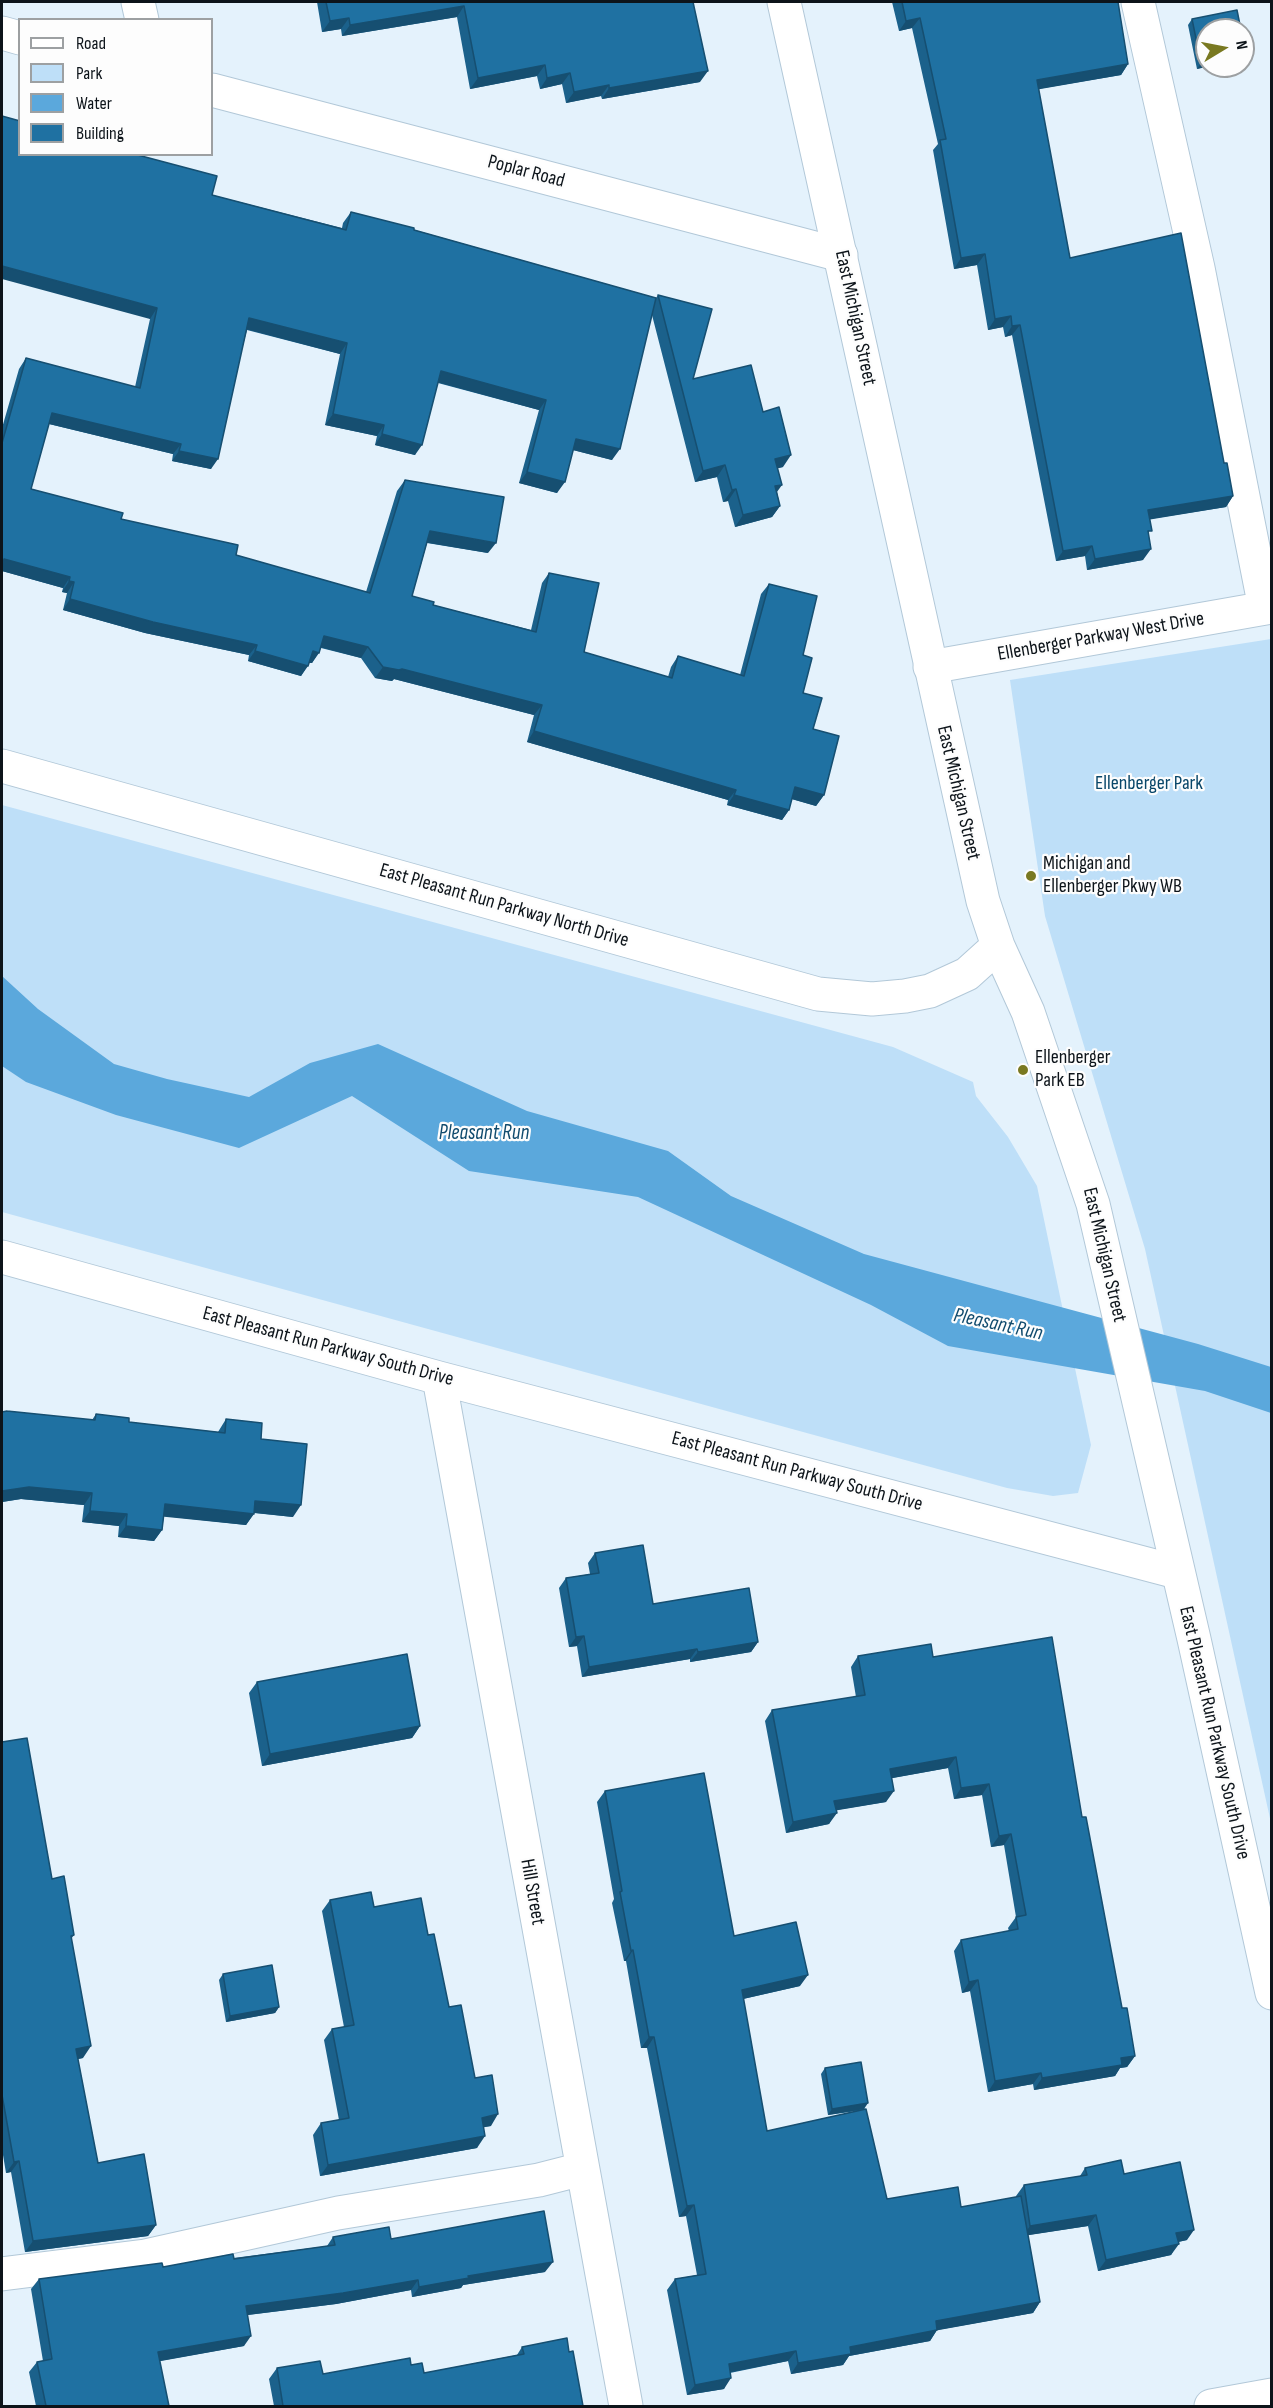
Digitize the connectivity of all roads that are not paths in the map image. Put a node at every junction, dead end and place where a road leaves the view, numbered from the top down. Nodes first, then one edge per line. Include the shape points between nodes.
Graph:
1 (138, 2) edge
2 (784, 2) edge
3 (1138, 2) edge
4 (142, 18) edge
5 (2, 33) edge
6 (18, 37) edge
7 (213, 90) edge
8 (841, 255) junction
9 (1268, 608) edge
10 (930, 667) junction
11 (2, 766) edge
12 (998, 946) junction
13 (2, 1257) edge
14 (439, 1378) junction
15 (1177, 1572) junction
16 (1272, 1993) edge
17 (582, 2169) junction
18 (2, 2274) edge
19 (1272, 2395) edge
20 (626, 2406) edge
21 (1211, 2406) edge

1 - 4 street
2 - 8 street, East Michigan Street
3 - 9 street
5 - 6 street
7 - 8 street, Poplar Road
8 - 10 street, East Michigan Street
9 - 10 street, Ellenberger Parkway West Drive
10 - 12 street, East Michigan Street via 975,869
11 - 12 street, East Pleasant Run Parkway North Drive via 818,994 872,999 930,991 967,974
12 - 15 street, East Michigan Street via 1028,1012 1093,1204
13 - 14 street, East Pleasant Run Parkway South Drive
14 - 15 street, East Pleasant Run Parkway South Drive
14 - 17 street, Hill Street
15 - 16 street, East Pleasant Run Parkway South Drive
17 - 18 street via 517,2184 338,2213 145,2256
17 - 20 street, Hill Street
19 - 21 street

